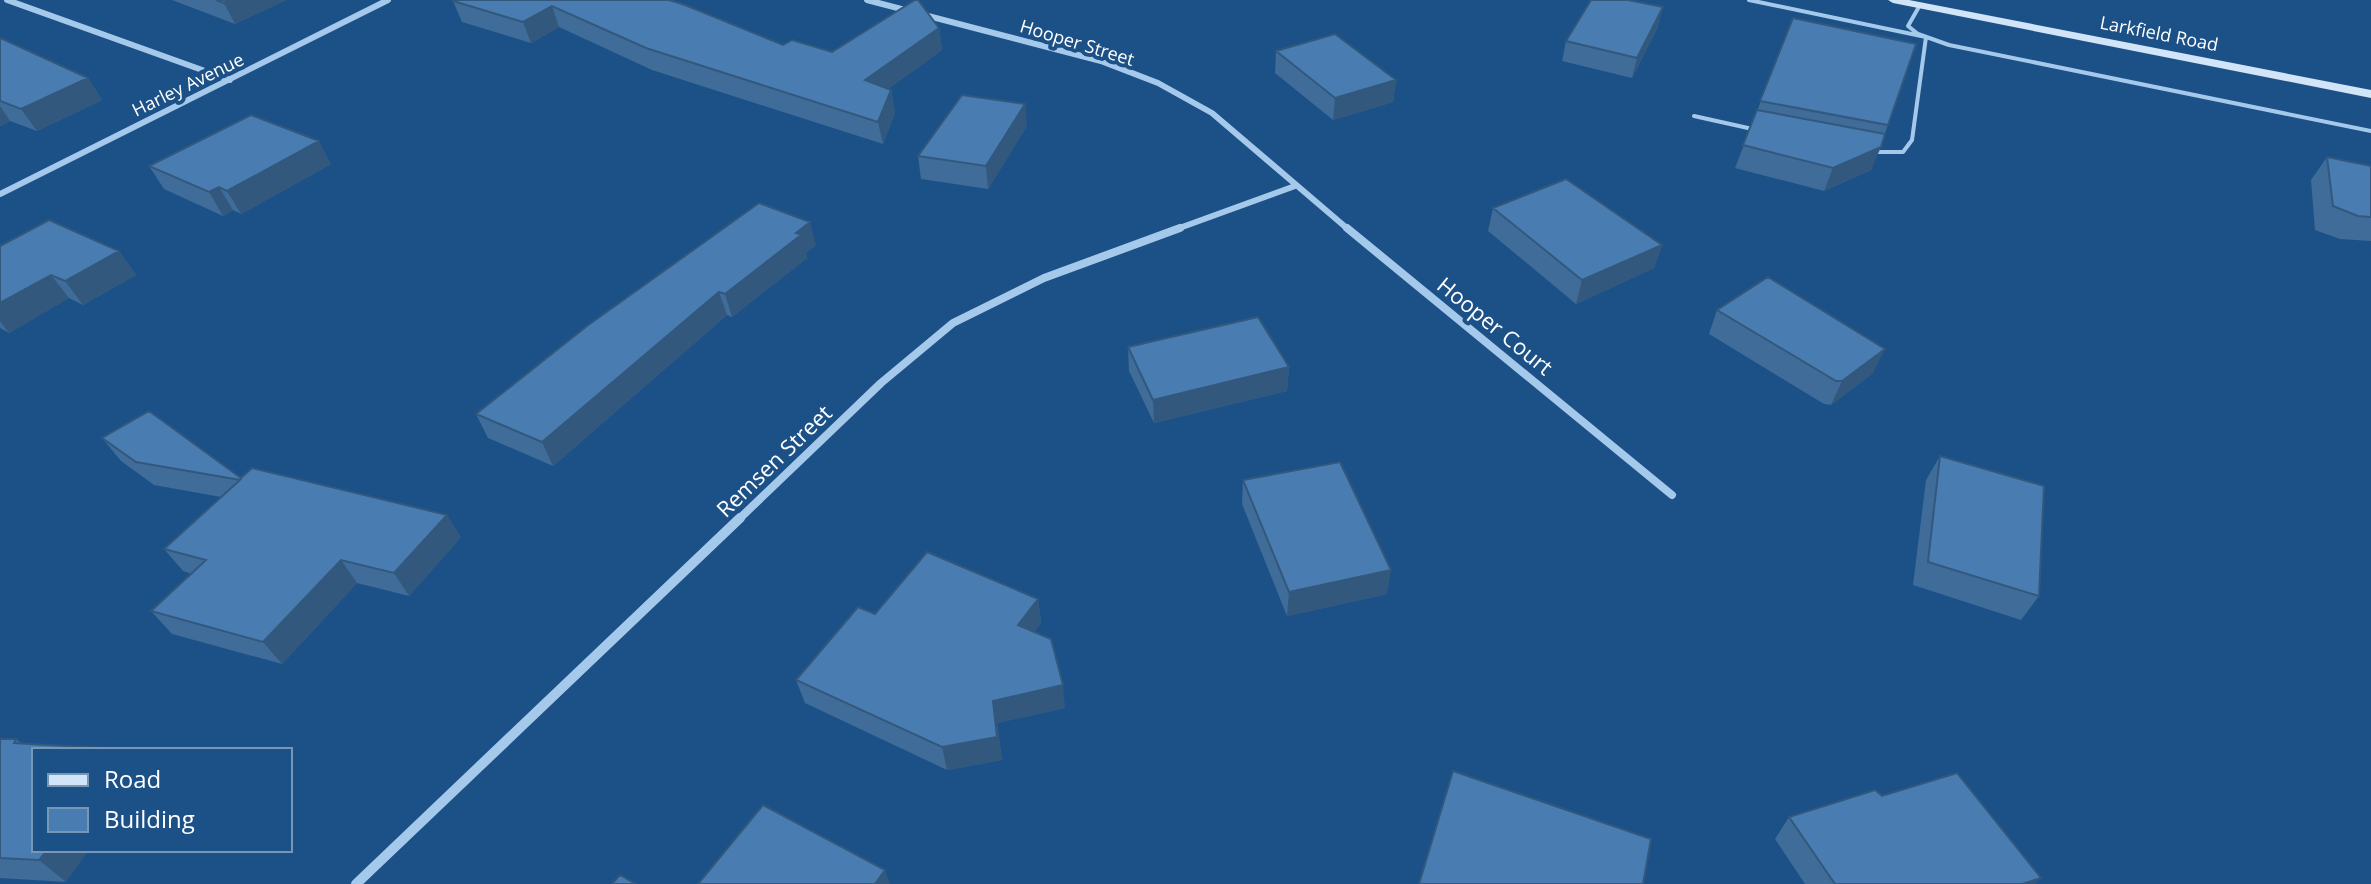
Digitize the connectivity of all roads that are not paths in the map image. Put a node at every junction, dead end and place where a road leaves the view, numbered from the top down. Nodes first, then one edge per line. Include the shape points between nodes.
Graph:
1 (7, 0) edge
2 (388, 0) edge
3 (867, 0) edge
4 (1749, 0) edge
5 (1893, 0) edge
6 (1920, 5) junction
7 (1926, 37) junction
8 (230, 80) junction
9 (2371, 94) edge
10 (1694, 116) dead end
11 (2371, 131) edge
12 (1771, 133) edge
13 (1867, 152) edge
14 (1295, 186) junction
15 (0, 194) edge
16 (1672, 495) dead end
17 (356, 884) edge

1 - 8 street
2 - 8 street, Harley Avenue
3 - 14 street, Hooper Street via 1101,61 1158,83 1212,113
4 - 7 lane
5 - 6 main road, Larkfield Road
6 - 7 lane via 1908,26
6 - 9 main road, Larkfield Road
7 - 11 lane
7 - 13 lane via 1912,140 1903,152
8 - 15 street, Harley Avenue
10 - 12 lane
14 - 16 street, Hooper Court
14 - 17 street, Remsen Street via 1044,278 953,323 881,383

